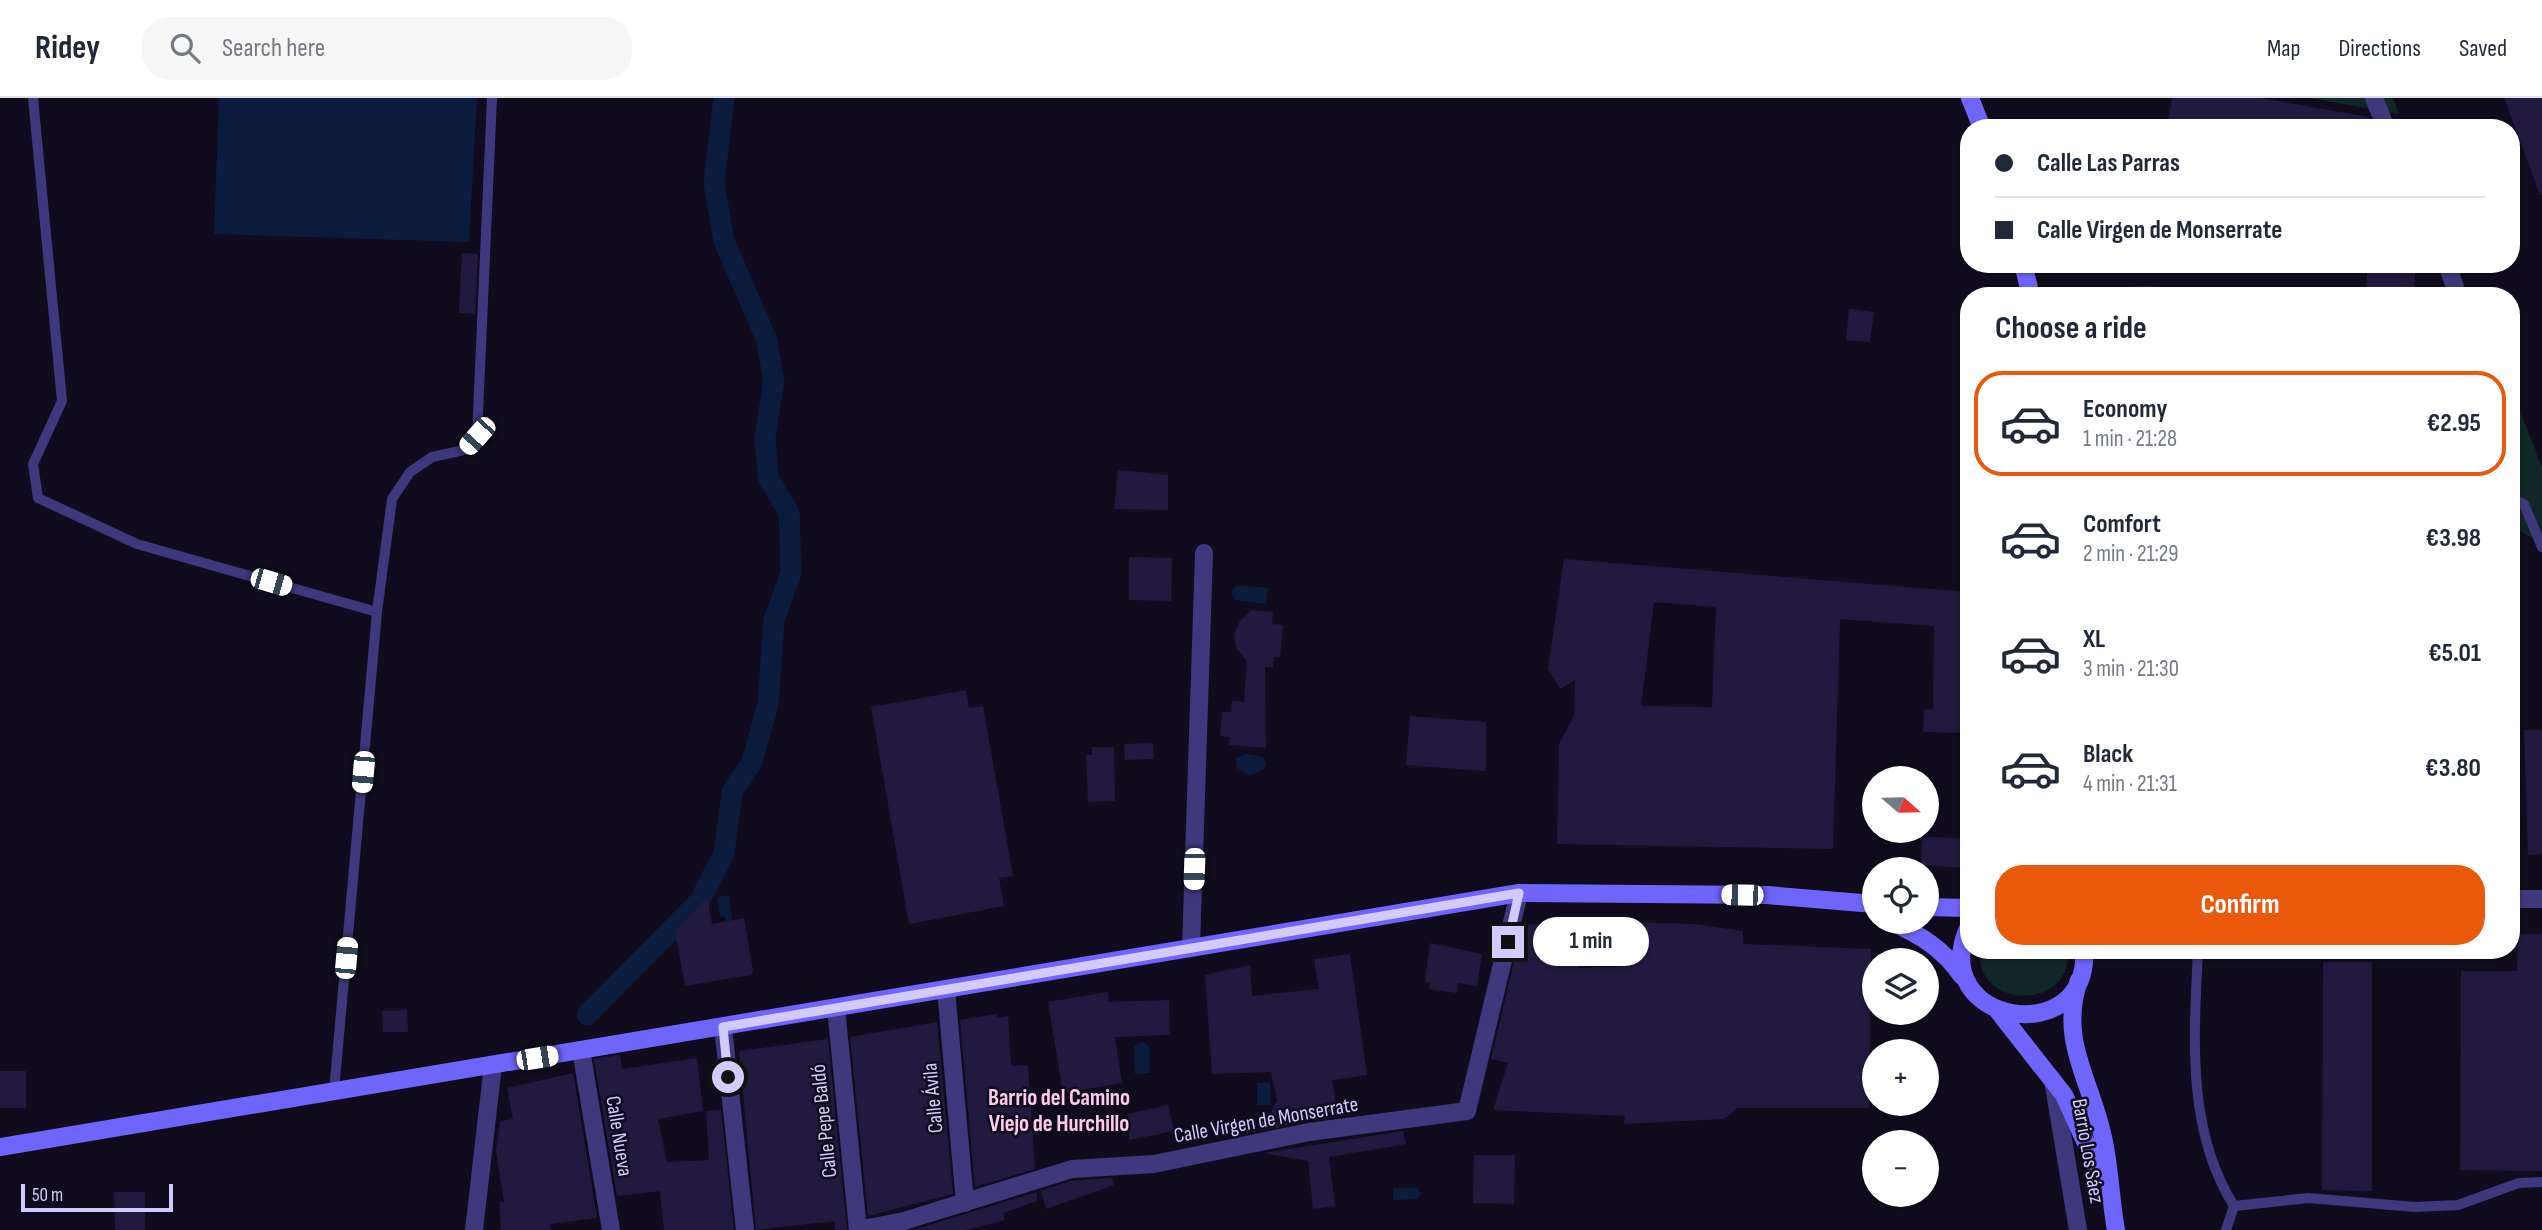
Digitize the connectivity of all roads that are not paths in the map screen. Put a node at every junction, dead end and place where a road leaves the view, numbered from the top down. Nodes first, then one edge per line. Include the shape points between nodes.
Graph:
1 (33, 98) edge
2 (492, 98) edge
3 (1970, 98) edge
4 (2374, 98) edge
5 (1978, 119) edge
6 (2382, 119) edge
7 (2520, 501) edge
8 (2542, 547) edge
9 (1203, 553) dead end
10 (377, 612) junction
11 (1519, 893) junction
12 (2520, 899) edge
13 (2542, 899) edge
14 (1845, 903) junction
15 (1862, 904) edge
16 (1939, 907) edge
17 (1960, 908) edge
18 (1862, 910) edge
19 (1916, 934) edge
20 (1191, 948) junction
21 (1962, 959) edge
22 (2085, 959) edge
23 (2198, 959) edge
24 (2080, 980) junction
25 (1971, 988) junction
26 (946, 989) junction
27 (836, 1008) junction
28 (1998, 1011) junction
29 (723, 1027) junction
30 (581, 1050) junction
31 (493, 1065) junction
32 (2053, 1080) junction
33 (334, 1091) junction
34 (0, 1147) edge
35 (2542, 1182) edge
36 (2110, 1199) junction
37 (965, 1203) junction
38 (2234, 1206) junction
39 (474, 1230) edge
40 (611, 1230) edge
41 (745, 1230) edge
42 (858, 1230) edge
43 (2078, 1230) edge
44 (2116, 1230) edge
45 (2226, 1230) edge

1 - 10 lane via 62,401 33,464 38,498 137,544
2 - 10 lane via 477,436 464,450 432,457 410,471 392,499
3 - 5 main road
4 - 6 street
7 - 8 lane
9 - 20 street
10 - 33 lane
11 - 14 main road via 1766,895
11 - 20 main road
11 - 37 street, Calle Virgen de Monserrate via 1467,1111 1310,1132 1154,1164 1072,1169
12 - 13 street
14 - 15 main road
14 - 18 main road
16 - 17 main road
19 - 25 main road via 1947,954
20 - 26 main road
21 - 25 main road
22 - 24 main road
23 - 38 lane via 2197,1098 2220,1184
24 - 28 main road via 2054,1008 2035,1015
24 - 36 main road via 2073,998 2072,1040 2103,1134
25 - 28 main road
26 - 27 main road
26 - 37 street, Calle Ávila
27 - 29 main road
27 - 42 street, Calle Pepe Baldó
28 - 32 main road
29 - 30 main road
29 - 41 street
30 - 31 main road
30 - 40 street, Calle Nueva
31 - 33 main road
31 - 39 street
32 - 36 main road via 2088,1142
32 - 43 street, Barrio Los Sáez
33 - 34 main road
35 - 38 lane via 2519,1183 2458,1205 2415,1207 2308,1198
36 - 44 main road
37 - 42 street, Calle Virgen de Monserrate
38 - 45 lane

